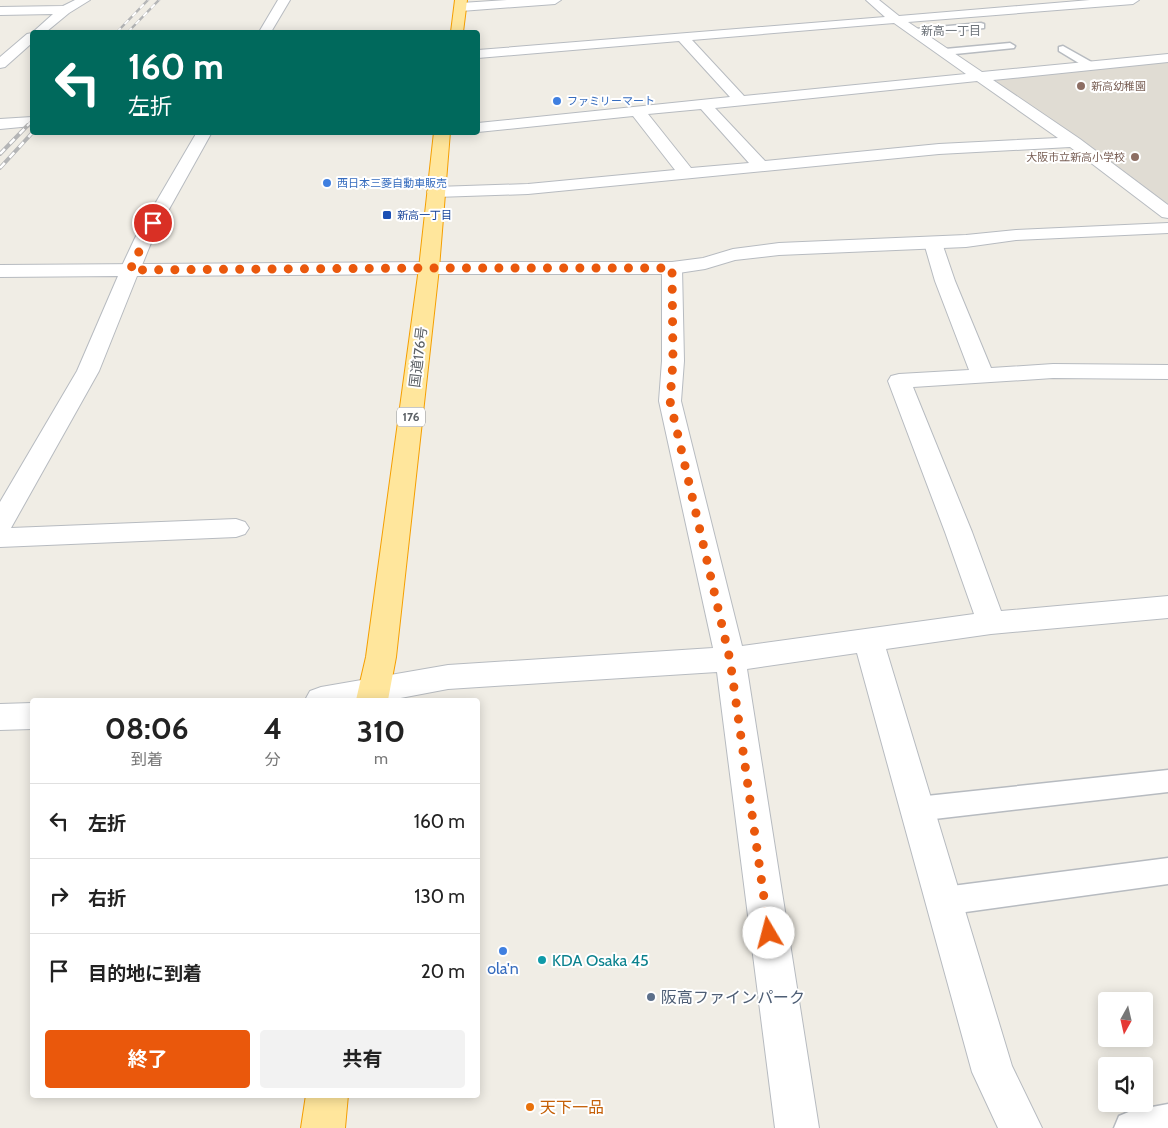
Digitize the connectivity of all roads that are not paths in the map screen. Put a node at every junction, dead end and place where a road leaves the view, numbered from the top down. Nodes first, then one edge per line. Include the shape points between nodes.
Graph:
1 (84, 0) edge
2 (284, 0) edge
3 (555, 0) edge
4 (872, 0) edge
5 (1014, 0) edge
6 (1133, 0) edge
7 (461, 4) edge
8 (67, 5) edge
9 (1030, 9) junction
10 (0, 11) edge
11 (897, 20) junction
12 (981, 26) dead end
13 (40, 30) edge
14 (266, 30) edge
15 (457, 30) edge
16 (916, 32) junction
17 (682, 38) junction
18 (30, 40) edge
19 (1010, 46) dead end
20 (1063, 49) dead end
21 (945, 52) junction
22 (480, 54) edge
23 (1168, 58) edge
24 (0, 64) edge
25 (1091, 66) junction
26 (981, 77) junction
27 (740, 100) junction
28 (704, 104) junction
29 (30, 110) edge
30 (638, 111) junction
31 (0, 113) edge
32 (30, 122) edge
33 (0, 124) edge
34 (480, 127) edge
35 (203, 135) edge
36 (442, 135) edge
37 (1074, 142) junction
38 (761, 166) junction
39 (687, 174) junction
40 (436, 192) junction
41 (1168, 213) edge
42 (1168, 228) edge
43 (933, 242) junction
44 (429, 268) junction
45 (672, 268) junction
46 (130, 270) junction
47 (0, 272) edge
48 (1168, 372) edge
49 (983, 377) junction
50 (0, 525) edge
51 (236, 528) dead end
52 (0, 538) edge
53 (1168, 607) edge
54 (992, 623) junction
55 (868, 639) junction
56 (730, 660) junction
57 (373, 695) edge
58 (342, 698) edge
59 (30, 716) edge
60 (0, 718) edge
61 (1168, 781) edge
62 (917, 809) junction
63 (1168, 871) edge
64 (944, 901) junction
65 (327, 1098) edge
66 (1168, 1121) edge
67 (323, 1128) edge
68 (797, 1128) edge
69 (1020, 1128) edge
70 (1131, 1128) edge

1 - 8 street
2 - 14 street
3 - 7 street
4 - 11 street
5 - 9 street
6 - 9 street
7 - 15 highway
8 - 10 street
8 - 13 street
9 - 11 street
11 - 16 street
11 - 17 street
12 - 16 lane
16 - 21 street
17 - 22 street
17 - 27 street
18 - 24 street
19 - 21 lane
20 - 25 lane
21 - 26 street
23 - 25 street
25 - 26 street
26 - 27 street
26 - 37 street
27 - 28 street
28 - 30 street
28 - 38 street
29 - 31 street
30 - 34 street
30 - 39 street
32 - 33 street
35 - 46 street via 144,238
36 - 40 highway, 国道176号 / 176
37 - 38 street via 939,149
37 - 41 street
38 - 39 street
39 - 40 street via 528,189
40 - 44 highway, 国道176号 / 176
42 - 43 street
43 - 45 street via 779,249
43 - 49 street
44 - 45 street
44 - 46 street
44 - 57 highway, 国道176号 / 176 via 381,657
45 - 56 street via 670,401
46 - 47 street
46 - 50 street via 88,371
48 - 49 street via 1053,371
49 - 54 street via 899,381
51 - 52 street
53 - 54 street
54 - 55 street
55 - 56 street
55 - 62 street
56 - 57 street via 448,677
56 - 68 street
57 - 58 street
59 - 60 street
61 - 62 lane
62 - 64 street
63 - 64 lane
64 - 69 street via 993,1072
65 - 67 highway
66 - 70 lane

